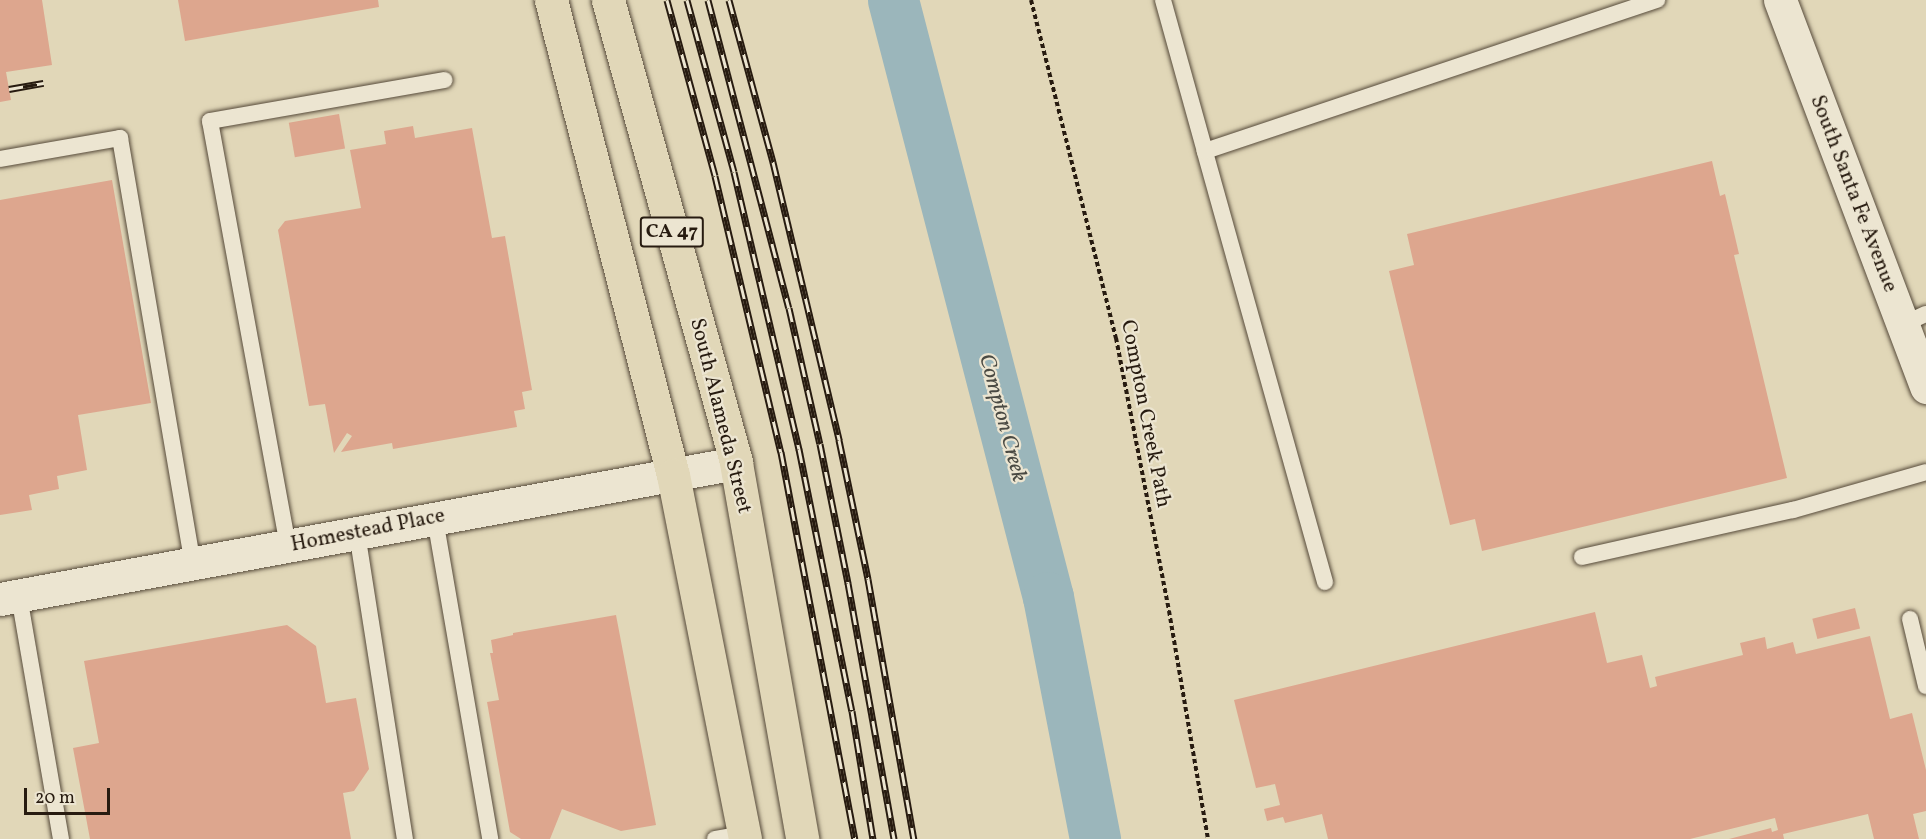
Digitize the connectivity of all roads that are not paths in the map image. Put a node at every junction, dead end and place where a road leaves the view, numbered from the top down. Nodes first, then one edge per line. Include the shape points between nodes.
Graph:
1 (551, 0) edge
2 (608, 0) edge
3 (1163, 0) edge
4 (1658, 0) edge
5 (1780, 0) edge
6 (444, 80) dead end
7 (1205, 151) junction
8 (0, 159) edge
9 (1914, 320) edge
10 (1926, 387) edge
11 (736, 463) junction
12 (1926, 472) edge
13 (673, 475) junction
14 (435, 519) junction
15 (357, 533) junction
16 (288, 546) junction
17 (1582, 557) dead end
18 (193, 564) junction
19 (1324, 582) dead end
20 (9, 598) edge
21 (1910, 619) dead end
22 (1926, 686) edge
23 (735, 837) edge
24 (61, 839) edge
25 (405, 839) edge
26 (490, 839) edge
27 (802, 839) edge

1 - 13 main road, CA 47
2 - 11 main road, South Alameda Street / CA 47
3 - 7 lane
4 - 7 lane
5 - 9 street, South Santa Fe Avenue
6 - 16 lane via 210,122
7 - 19 lane
8 - 18 lane via 120,138
9 - 10 street, South Santa Fe Avenue
11 - 13 street, Homestead Place
11 - 27 main road, South Alameda Street / CA 47
12 - 17 lane via 1793,510
13 - 14 street, Homestead Place
13 - 23 main road, CA 47
14 - 15 street, Homestead Place
14 - 26 lane
15 - 16 street, Homestead Place
15 - 25 lane
16 - 18 street, Homestead Place
18 - 20 street, Homestead Place
20 - 24 lane
21 - 22 lane

